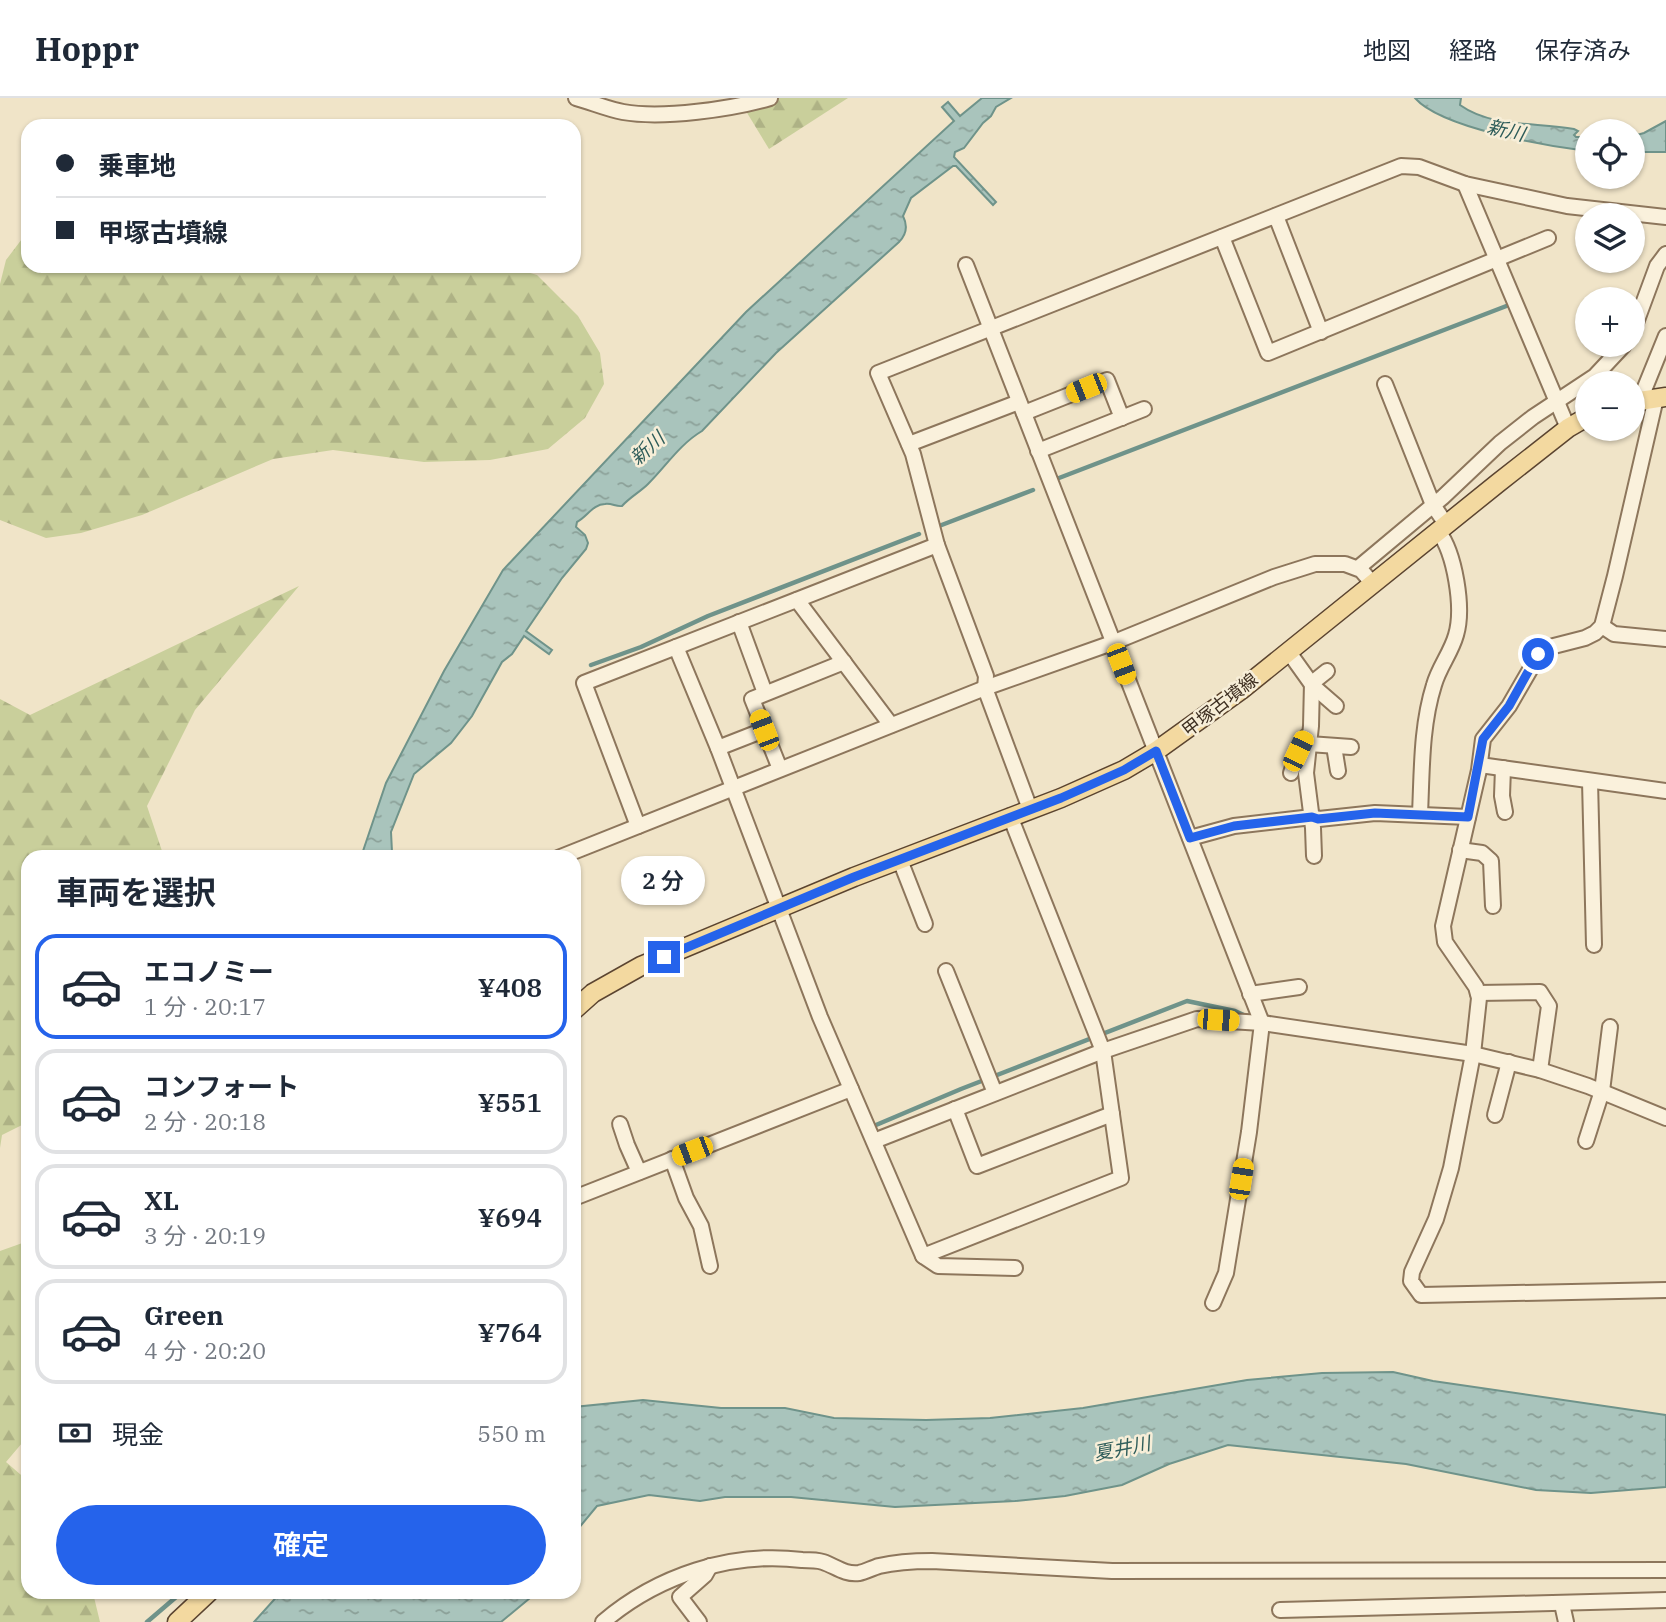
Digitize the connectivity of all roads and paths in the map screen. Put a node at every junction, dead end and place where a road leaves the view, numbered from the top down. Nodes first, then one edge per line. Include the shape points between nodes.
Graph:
1 (576, 98) edge
2 (770, 98) edge
3 (1465, 184) junction
4 (1276, 216) junction
5 (1666, 217) edge
6 (1222, 237) junction
7 (1548, 238) dead end
8 (1666, 254) edge
9 (1497, 261) junction
10 (966, 265) dead end
11 (1645, 298) edge
12 (991, 329) junction
13 (1321, 332) junction
14 (1666, 336) edge
15 (1613, 357) edge
16 (1385, 384) dead end
17 (1654, 398) edge
18 (1557, 402) junction
19 (1022, 408) junction
20 (1144, 410) dead end
21 (1122, 418) junction
22 (1575, 424) edge
23 (1568, 428) junction
24 (909, 444) junction
25 (1038, 451) junction
26 (1433, 505) junction
27 (1442, 528) junction
28 (937, 545) junction
29 (1358, 568) junction
30 (1373, 584) junction
31 (797, 600) junction
32 (739, 622) junction
33 (1602, 626) junction
34 (1666, 639) edge
35 (1112, 643) junction
36 (676, 646) junction
37 (1288, 651) junction
38 (844, 662) junction
39 (1327, 671) dead end
40 (1312, 683) junction
41 (985, 688) junction
42 (765, 693) junction
43 (1336, 706) dead end
44 (891, 725) junction
45 (764, 730) junction
46 (1309, 739) junction
47 (1335, 746) junction
48 (1351, 747) dead end
49 (718, 748) junction
50 (1156, 751) junction
51 (1480, 765) junction
52 (1503, 768) junction
53 (780, 769) junction
54 (1339, 771) dead end
55 (1291, 773) dead end
56 (1590, 781) junction
57 (733, 788) junction
58 (1666, 792) edge
59 (1030, 808) junction
60 (1505, 812) dead end
61 (1420, 814) junction
62 (1010, 816) junction
63 (1312, 817) junction
64 (1468, 817) junction
65 (638, 825) junction
66 (1190, 838) junction
67 (577, 850) edge
68 (1460, 850) junction
69 (1314, 856) dead end
70 (900, 860) junction
71 (1493, 906) dead end
72 (778, 909) junction
73 (925, 924) dead end
74 (1594, 944) dead end
75 (946, 971) dead end
76 (1299, 987) dead end
77 (1478, 993) junction
78 (1250, 994) junction
79 (581, 1004) edge
80 (1262, 1024) junction
81 (1610, 1027) dead end
82 (1103, 1051) junction
83 (1473, 1054) junction
84 (1509, 1062) junction
85 (1540, 1070) junction
86 (851, 1089) junction
87 (1602, 1091) junction
88 (995, 1093) junction
89 (955, 1109) junction
90 (1112, 1114) junction
91 (1495, 1115) dead end
92 (1666, 1118) edge
93 (620, 1124) dead end
94 (874, 1141) junction
95 (1586, 1141) dead end
96 (672, 1159) junction
97 (639, 1172) junction
98 (581, 1195) edge
99 (923, 1256) junction
100 (710, 1266) dead end
101 (1016, 1268) dead end
102 (1666, 1290) edge
103 (1213, 1303) dead end
104 (710, 1564) junction
105 (1666, 1570) edge
106 (202, 1599) edge
107 (1666, 1600) edge
108 (1562, 1604) junction
109 (1280, 1610) dead end
110 (1319, 1616) edge
111 (177, 1622) edge
112 (603, 1622) edge
113 (699, 1622) edge
114 (1566, 1622) edge

1 - 2 street via 624,112 657,113
3 - 4 street via 1419,167 1401,166
3 - 5 street via 1567,206
3 - 9 street
4 - 6 street
4 - 13 street
6 - 12 street
6 - 13 street via 1268,354
7 - 9 street
8 - 11 street
9 - 13 street
9 - 18 street
10 - 12 street
12 - 19 street
12 - 24 street via 878,373
14 - 17 street
15 - 18 street via 1595,376
16 - 26 street
17 - 33 street
18 - 23 street
18 - 26 street via 1500,443
19 - 21 street via 1107,380
19 - 24 street
19 - 25 street
20 - 21 street
21 - 25 street
22 - 23 main road, 甲塚古墳線
23 - 27 main road, 甲塚古墳線
24 - 28 street
25 - 35 street
26 - 27 street
26 - 29 street
27 - 30 main road, 甲塚古墳線
27 - 61 street via 1459,622 1434,684 1422,752
28 - 31 street
28 - 41 street via 986,676
29 - 30 street
29 - 35 street via 1315,564
30 - 37 main road, 甲塚古墳線
31 - 32 street
31 - 38 street
32 - 36 street
32 - 42 street
33 - 34 street via 1615,634
33 - 51 street via 1585,638 1542,649 1509,706 1483,739
35 - 41 street
35 - 50 street
36 - 49 street
36 - 65 street via 584,683
37 - 40 street
37 - 50 main road, 甲塚古墳線
38 - 42 street
38 - 44 street
39 - 40 street
40 - 43 street
40 - 46 street
41 - 44 street
41 - 59 street
42 - 45 street via 752,699
44 - 53 street
45 - 49 street
45 - 53 street
46 - 47 street
46 - 55 street via 1304,738
46 - 63 street via 1306,773
47 - 48 street
47 - 54 street
49 - 57 street
50 - 59 main road, 甲塚古墳線 via 1074,793
50 - 66 street
51 - 52 street
51 - 64 street
52 - 56 street
52 - 60 street
53 - 57 street
56 - 58 street
56 - 74 street
57 - 65 street
57 - 72 street
59 - 62 main road, 甲塚古墳線
61 - 63 street
61 - 64 street
62 - 70 main road, 甲塚古墳線
62 - 82 street
63 - 66 street via 1234,826
63 - 69 street
64 - 68 street
65 - 67 street
66 - 78 street
68 - 71 street via 1482,853 1491,861
68 - 77 street via 1443,926 1445,942
70 - 72 main road, 甲塚古墳線
70 - 73 street
72 - 79 main road, 甲塚古墳線 via 641,966
72 - 86 street
75 - 88 street
76 - 78 street
77 - 83 street
77 - 85 street via 1540,992 1549,1006
78 - 80 street
80 - 82 street via 1197,1019
80 - 83 street
80 - 103 street via 1226,1273
81 - 87 street
82 - 88 street
82 - 90 street
83 - 84 street
83 - 102 street via 1451,1168 1436,1219 1412,1272 1414,1288 1421,1294
84 - 85 street
84 - 91 street
85 - 87 street
86 - 94 street
86 - 96 street
87 - 92 street
87 - 95 street
88 - 89 street
89 - 90 street via 977,1166
89 - 94 street
90 - 99 street via 1121,1178
93 - 97 street
94 - 99 street
96 - 97 street
96 - 100 street via 701,1226
97 - 98 street
99 - 101 street via 938,1266
104 - 105 street via 791,1558 857,1574 878,1566 932,1561 1125,1572
104 - 112 street via 635,1599
104 - 113 street via 705,1575 680,1597
106 - 111 main road
107 - 108 street
108 - 110 street
108 - 114 street
109 - 110 street

